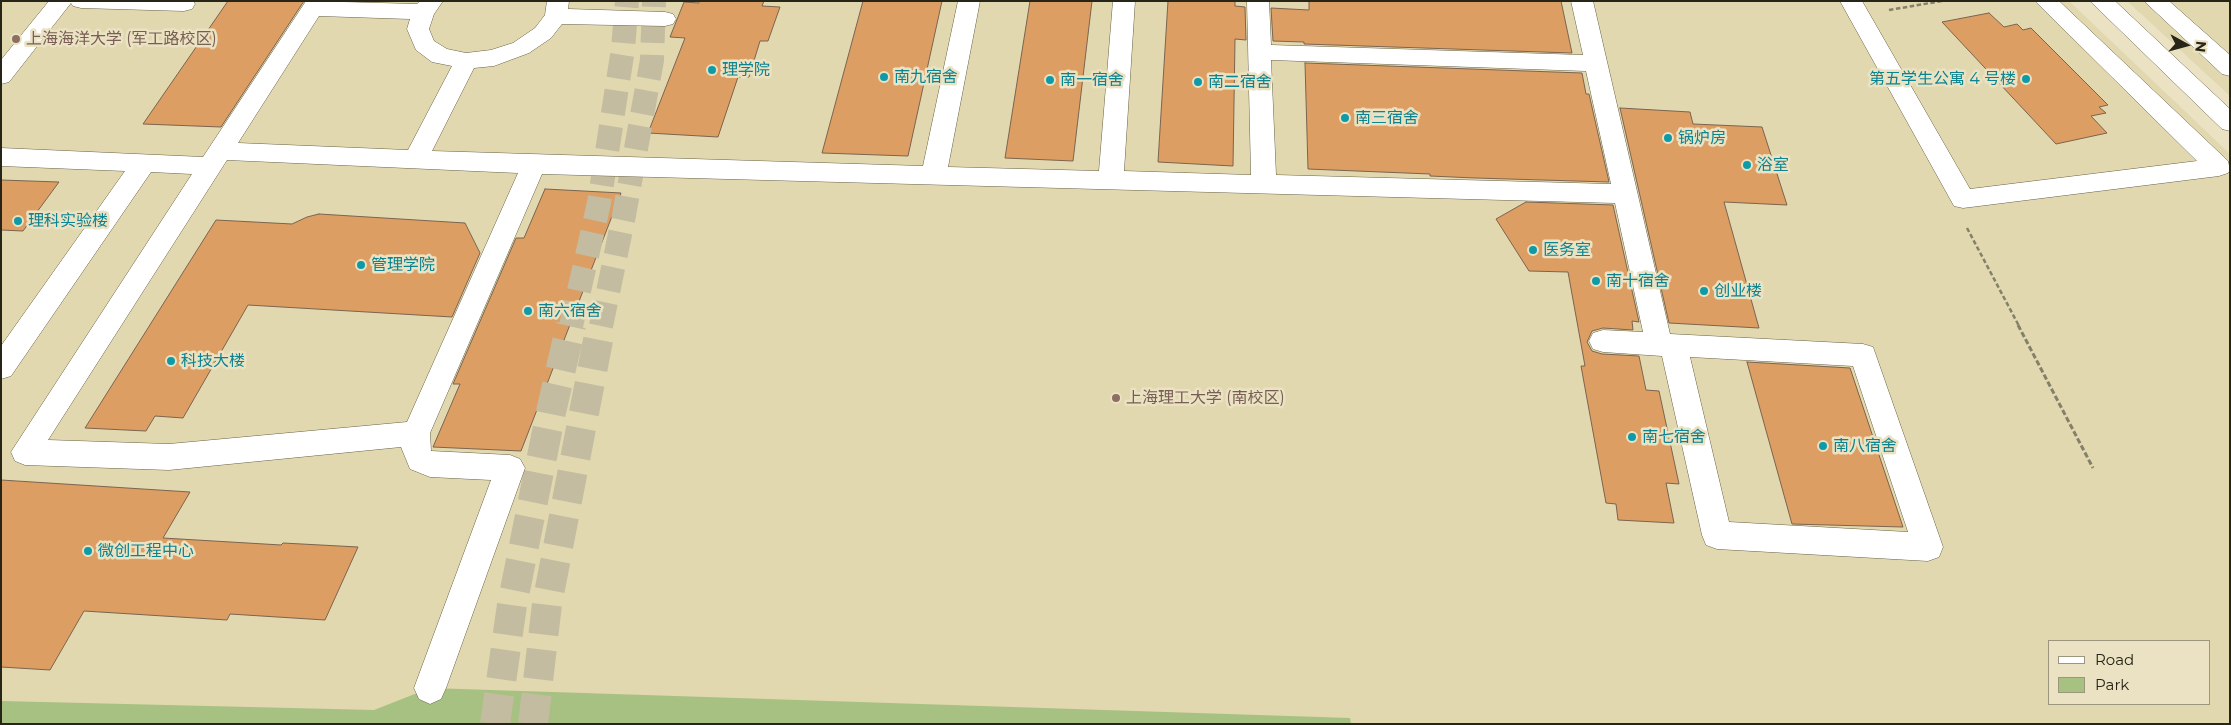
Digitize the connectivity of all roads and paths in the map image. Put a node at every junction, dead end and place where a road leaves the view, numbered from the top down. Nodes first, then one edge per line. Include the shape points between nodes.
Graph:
1 (61, 1) edge
2 (82, 1) edge
3 (969, 1) edge
4 (1124, 1) edge
5 (1258, 1) edge
6 (1582, 1) edge
7 (1942, 1) edge
8 (2046, 1) edge
9 (2100, 1) edge
10 (2155, 1) edge
11 (184, 4) dead end
12 (315, 5) edge
13 (427, 6) edge
14 (1855, 8) edge
15 (557, 9) edge
16 (665, 19) dead end
17 (1260, 52) junction
18 (466, 61) junction
19 (1596, 63) junction
20 (2230, 68) edge
21 (1, 76) edge
22 (2230, 123) edge
23 (1, 157) edge
24 (215, 159) junction
25 (416, 160) junction
26 (144, 163) junction
27 (534, 165) junction
28 (934, 174) junction
29 (1111, 179) junction
30 (1264, 183) junction
31 (1625, 194) junction
32 (1963, 200) junction
33 (1603, 341) dead end
34 (1666, 345) junction
35 (1, 368) edge
36 (416, 433) junction
37 (2093, 468) dead end
38 (430, 688) dead end

1 - 21 street
2 - 11 street
3 - 28 street
4 - 29 street
5 - 17 street
6 - 19 street
7 - 14 path
8 - 32 street via 2219,167
9 - 22 street
10 - 20 street
12 - 13 street
12 - 24 street
13 - 18 street via 418,29 424,45 440,56
14 - 32 street
15 - 16 street
15 - 18 street via 543,33 521,48 494,58
17 - 19 street
17 - 30 street
18 - 25 street
19 - 31 street
23 - 26 street
24 - 25 street
24 - 26 street
24 - 36 street via 25,452 169,457
25 - 27 street
26 - 35 street
27 - 28 street
27 - 36 street
28 - 29 street
29 - 30 street
30 - 31 street
31 - 34 street
32 - 37 path via 1959,208 1965,225
33 - 34 street
34 - 34 street via 1864,355 1928,547 1717,534
36 - 38 street via 415,449 420,460 430,464 510,468

